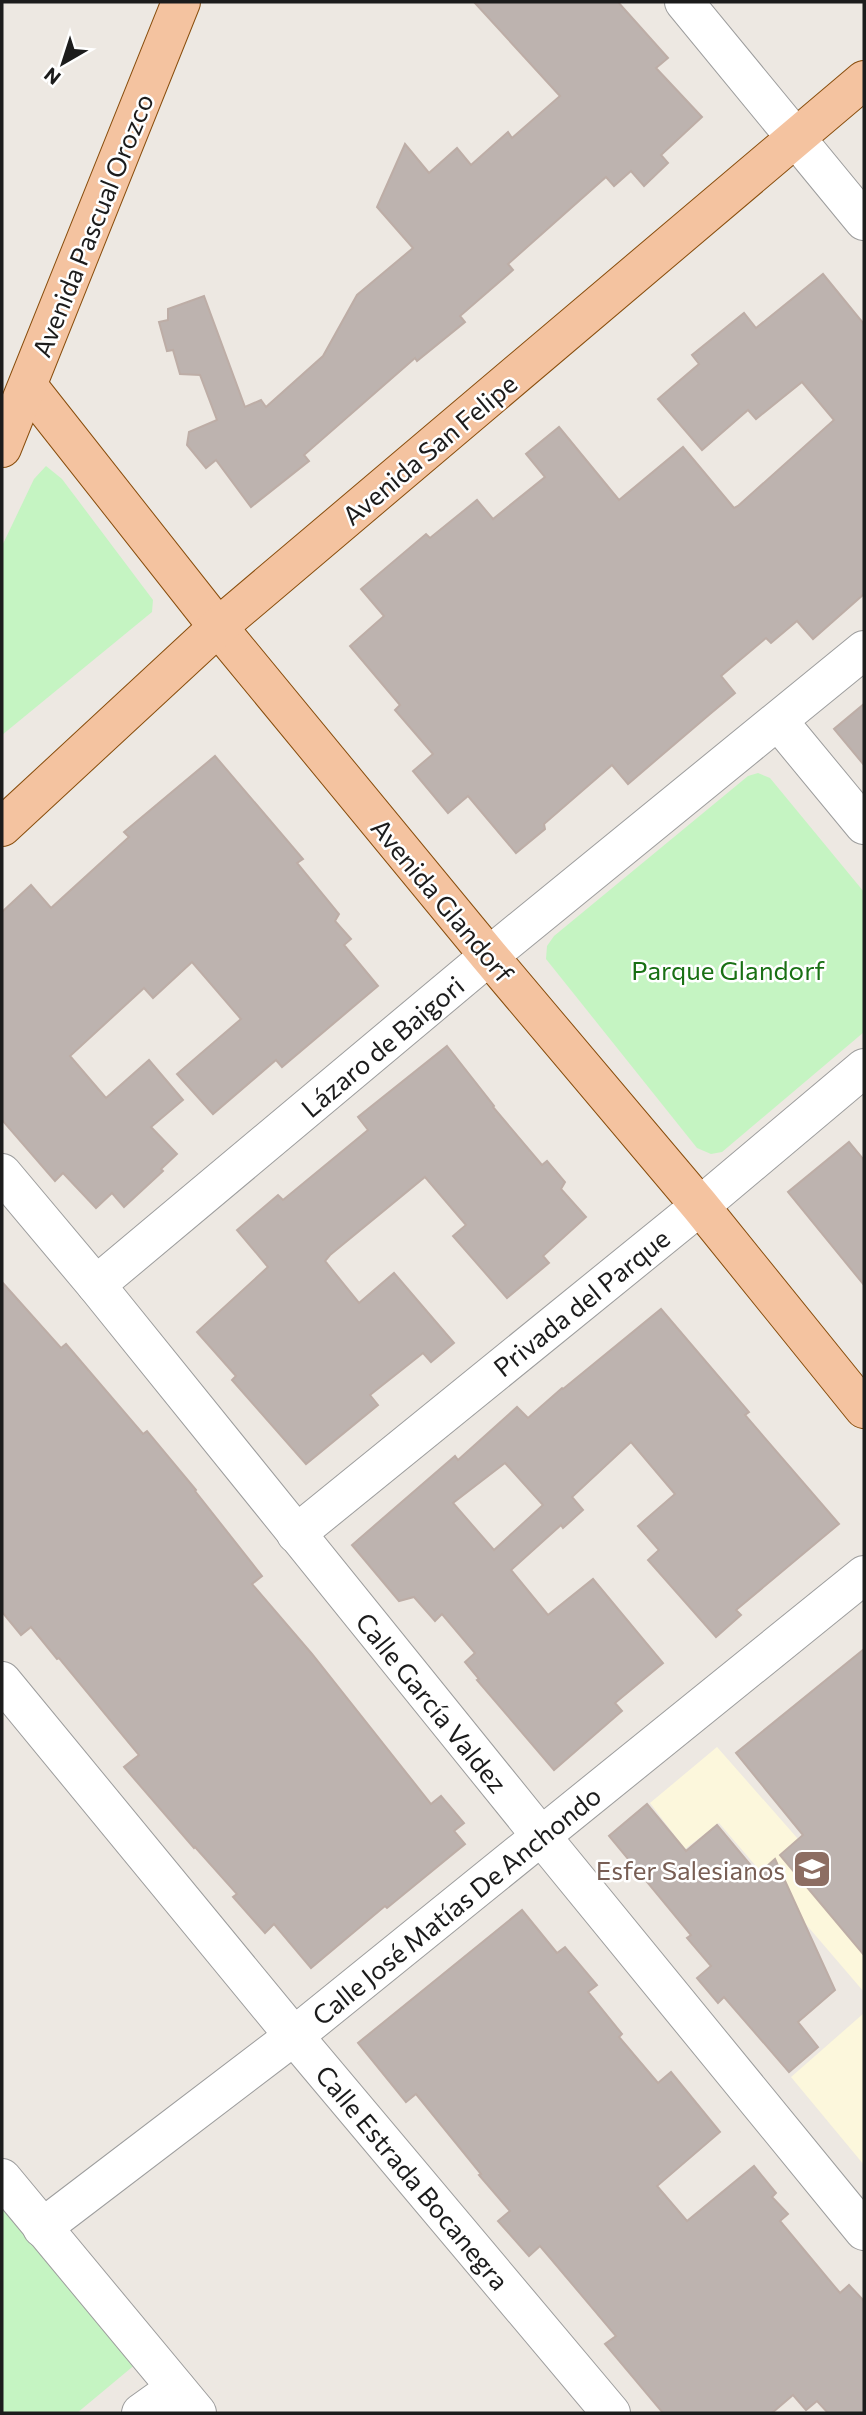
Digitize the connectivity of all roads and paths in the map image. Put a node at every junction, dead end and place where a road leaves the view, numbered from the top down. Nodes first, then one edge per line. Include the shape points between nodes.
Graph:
1 (181, 2) edge
2 (684, 2) edge
3 (864, 80) edge
4 (795, 137) junction
5 (864, 221) edge
6 (28, 386) junction
7 (2, 448) edge
8 (218, 627) junction
9 (864, 650) edge
10 (779, 722) junction
11 (864, 825) edge
12 (2, 827) edge
13 (489, 956) junction
14 (864, 1068) edge
15 (2, 1173) edge
16 (700, 1206) junction
17 (96, 1285) junction
18 (864, 1409) edge
19 (296, 1534) junction
20 (864, 1575) edge
21 (2, 1681) edge
22 (541, 1836) junction
23 (294, 2036) junction
24 (2, 2178) edge
25 (41, 2228) junction
26 (864, 2231) edge
27 (187, 2401) edge
28 (141, 2413) edge
29 (611, 2413) edge

1 - 6 main road, Avenida Pascual Orozco
2 - 4 street
3 - 4 main road, Avenida San Felipe
4 - 5 street
4 - 8 main road, Avenida San Felipe
6 - 7 main road, Avenida Pascual Orozco
6 - 8 main road, Avenida Glandorf
8 - 12 main road, Avenida San Felipe
8 - 13 main road, Avenida Glandorf
9 - 10 street, Lázaro de Baigori
10 - 11 street
10 - 13 street, Lázaro de Baigori
13 - 16 main road, Avenida Glandorf
13 - 17 street, Lázaro de Baigori
14 - 16 street, Privada del Parque
15 - 17 street, Calle García Valdez
16 - 18 main road, Avenida Glandorf
16 - 19 street, Privada del Parque
17 - 19 street, Calle García Valdez
19 - 22 street, Calle García Valdez
20 - 22 street, Calle José Matías De Anchondo
21 - 23 street, Calle Estrada Bocanegra
22 - 23 street, Calle José Matías De Anchondo
22 - 26 street, Calle García Valdez
23 - 25 street, Calle José Matías De Anchondo
23 - 29 street, Calle Estrada Bocanegra
24 - 25 street
25 - 27 street
27 - 28 street

